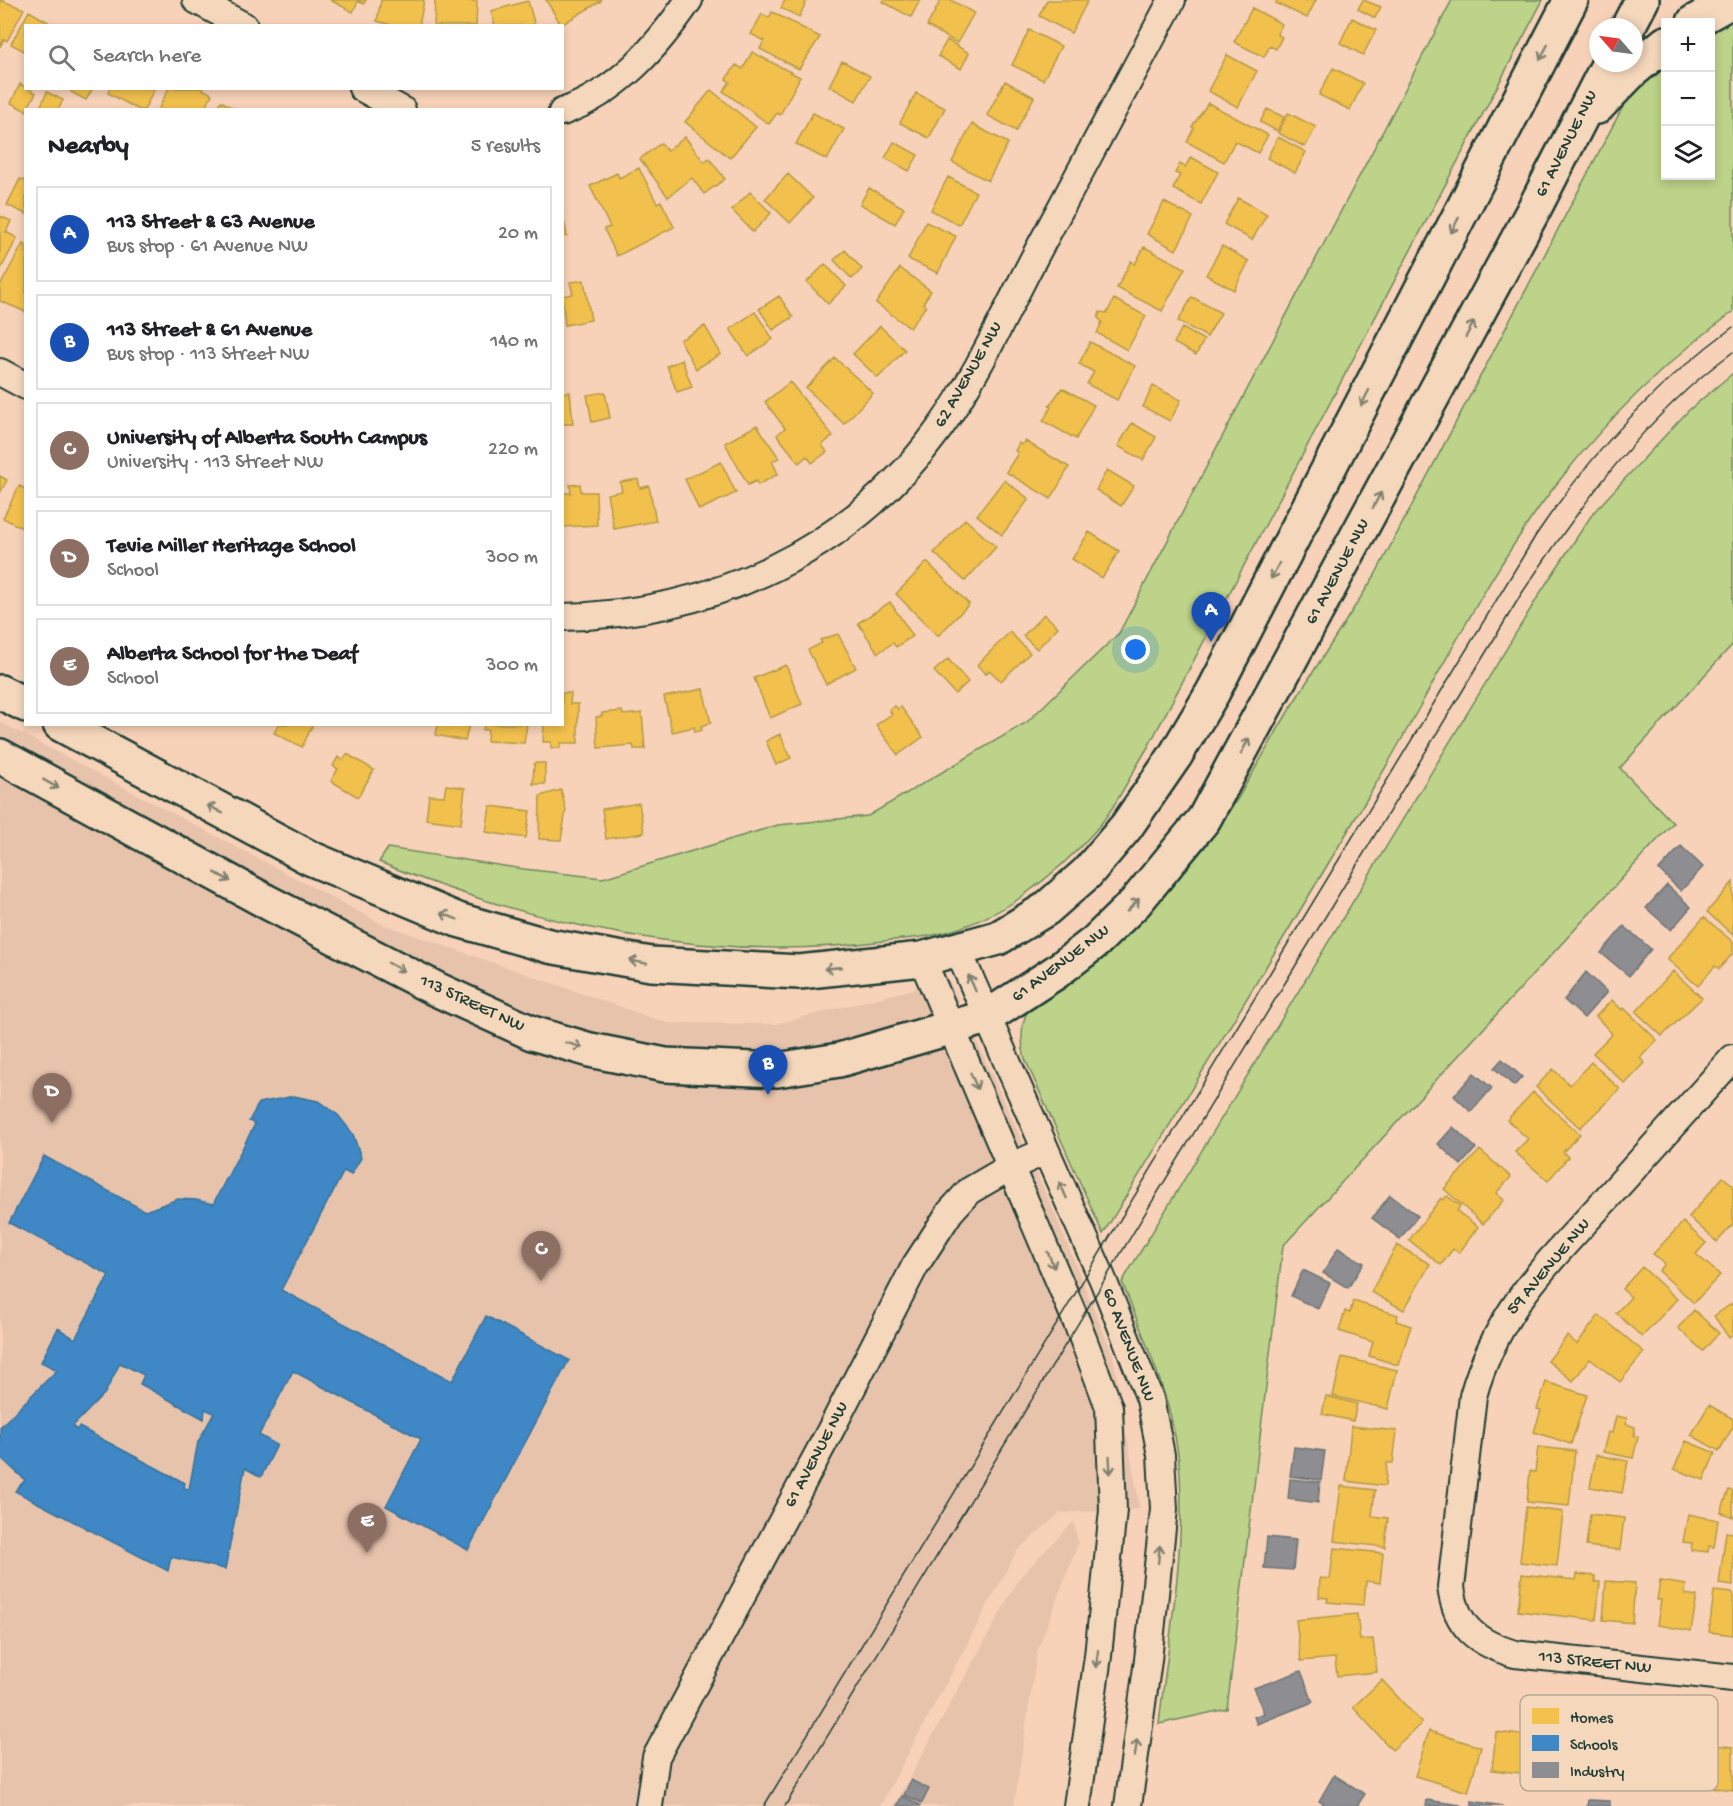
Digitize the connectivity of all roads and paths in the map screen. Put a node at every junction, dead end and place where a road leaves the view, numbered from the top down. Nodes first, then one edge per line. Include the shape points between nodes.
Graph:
1 (196, 0) edge
2 (689, 0) edge
3 (1173, 0) edge
4 (1571, 0) edge
5 (1642, 0) edge
6 (1733, 0) edge
7 (1633, 18) edge
8 (1701, 18) edge
9 (240, 24) edge
10 (1661, 46) edge
11 (1604, 72) edge
12 (366, 90) edge
13 (398, 108) edge
14 (564, 111) edge
15 (1572, 131) junction
16 (0, 372) edge
17 (24, 385) edge
18 (564, 617) edge
19 (0, 692) edge
20 (24, 704) edge
21 (64, 726) edge
22 (0, 756) edge
23 (957, 948) junction
24 (922, 959) junction
25 (987, 1017) junction
26 (951, 1027) junction
27 (1733, 1058) edge
28 (1046, 1152) junction
29 (1012, 1166) junction
30 (1465, 1626) joint
31 (1733, 1678) edge
32 (648, 1806) edge
33 (1077, 1806) edge
34 (1128, 1806) edge

1 - 9 street
2 - 14 street via 658,41 621,79 600,95
3 - 18 street, 62 AVENUE NW via 962,394 912,462 883,492 834,532 743,583 669,606
4 -> 23 main road via 1213,692 1175,756 1126,827 1087,873 1046,909 998,938
5 - 7 main road
6 - 8 main road
10 - 15 main road
11 - 15 main road, 61 AVENUE NW
12 - 13 street
25 -> 15 main road, 61 AVENUE NW via 1095,942 1135,903 1204,819 1527,222
16 - 17 street
19 - 20 main road
24 -> 21 main road via 789,972 651,964 549,946 458,920 310,858
22 -> 26 main road, 113 STREET NW via 436,989 532,1033 590,1050 665,1065 777,1070 839,1060
23 - 24 main road
25 -> 23 street, 60 AVENUE NW
24 - 26 street
25 - 26 main road, 113 STREET NW
25 - 28 street, 60 AVENUE NW
26 -> 29 street
27 - 30 street, 59 AVENUE NW via 1534,1280 1491,1345 1473,1396 1452,1571 1453,1600
28 - 29 street, 61 AVENUE NW
34 -> 28 street, 60 AVENUE NW via 1164,1509 1161,1455 1150,1399
29 - 32 street, 61 AVENUE NW via 969,1191 950,1212 915,1266 656,1757
29 -> 33 street via 1109,1407 1113,1510
30 - 31 street, 113 STREET NW via 1492,1647 1515,1654

